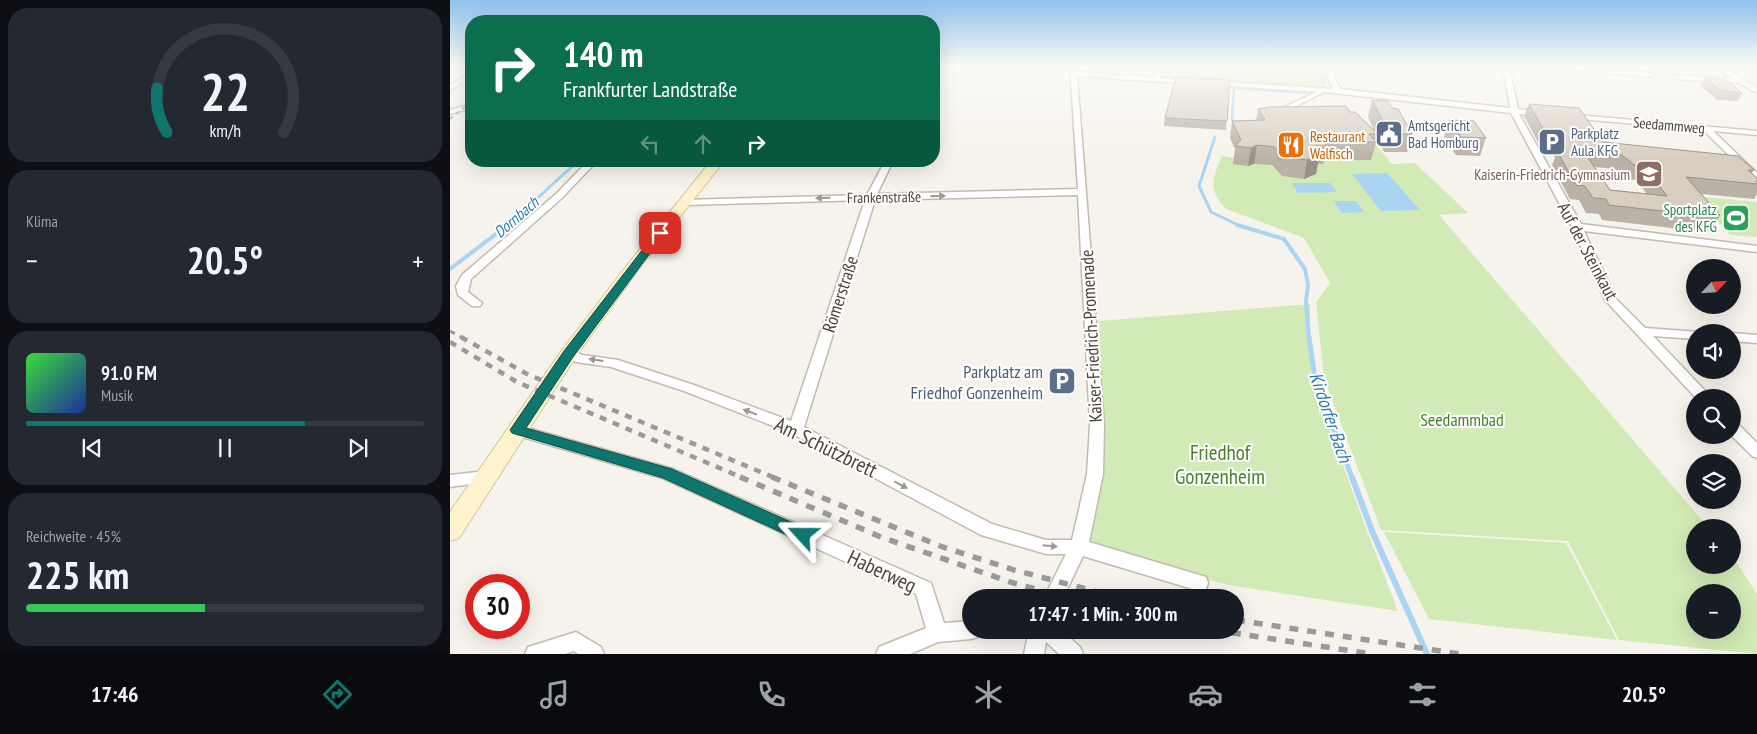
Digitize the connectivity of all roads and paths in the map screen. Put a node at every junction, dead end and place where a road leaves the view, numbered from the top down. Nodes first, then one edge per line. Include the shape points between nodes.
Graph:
1 (1075, 97) edge
2 (1314, 97) edge
3 (1386, 97) edge
4 (1511, 97) edge
5 (465, 108) edge
6 (1513, 111) junction
7 (450, 112) edge
8 (1272, 115) edge
9 (1706, 129) junction
10 (1757, 133) edge
11 (587, 167) edge
12 (713, 167) edge
13 (886, 167) edge
14 (1757, 178) edge
15 (1083, 192) junction
16 (872, 197) junction
17 (686, 202) junction
18 (1577, 227) junction
19 (1757, 248) edge
20 (476, 303) dead end
21 (1642, 332) junction
22 (1686, 334) edge
23 (1741, 337) edge
24 (1757, 338) edge
25 (568, 354) junction
26 (1696, 389) edge
27 (796, 429) junction
28 (517, 430) junction
29 (1741, 436) edge
30 (1757, 452) edge
31 (486, 477) junction
32 (450, 481) edge
33 (450, 531) edge
34 (1078, 547) junction
35 (1199, 583) dead end
36 (1057, 589) edge
37 (962, 631) edge
38 (937, 633) junction
39 (1036, 639) edge
40 (1056, 639) edge
41 (535, 654) edge
42 (594, 654) edge
43 (886, 654) edge
44 (1034, 654) edge
45 (1072, 654) edge

1 - 15 street, Kaiser-Friedrich-Promenade
2 - 8 street
3 - 6 street, Seedammweg
4 - 6 street, Auf der Steinkaut
5 - 7 street
6 - 9 street, Seedammweg
6 - 18 street, Auf der Steinkaut
9 - 10 street, Seedammweg
9 - 14 street
11 - 20 street via 559,196 466,277 462,293
12 - 17 street
13 - 16 street, Römerstraße
16 -> 15 street, Frankenstraße
15 - 34 street, Kaiser-Friedrich-Promenade via 1097,425 1095,474
16 -> 17 street, Frankenstraße
16 - 27 street, Römerstraße
17 - 25 street
18 - 19 street
18 - 21 street, Auf der Steinkaut via 1611,300
21 - 22 street
21 - 26 street, Auf der Steinkaut
23 - 24 street
27 -> 25 street, Am Schützbrett via 655,377 612,363
25 - 28 street
27 -> 34 street, Am Schützbrett via 986,530 1046,547
28 - 31 street
28 - 38 street, Haberweg via 667,473 924,589
29 - 30 street
31 - 32 street
31 - 33 street
34 - 35 street, Am Schützbrett
34 - 36 street, Kaiser-Friedrich-Promenade
37 - 38 street
38 - 43 street
39 - 44 street
40 - 45 street
41 - 42 street via 576,641

